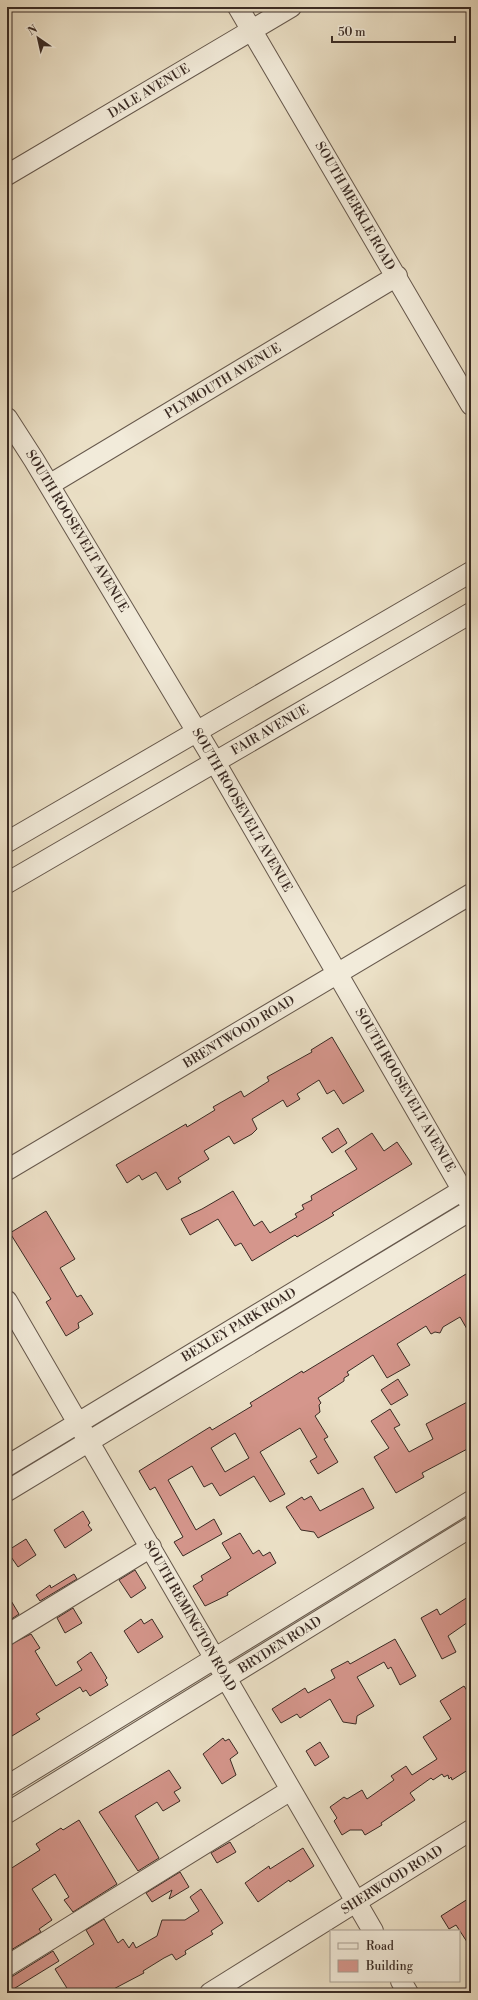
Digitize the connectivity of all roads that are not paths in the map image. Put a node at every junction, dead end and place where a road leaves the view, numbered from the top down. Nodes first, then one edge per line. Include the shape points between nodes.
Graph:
1 (238, 7) edge
2 (291, 7) edge
3 (253, 30) junction
4 (7, 175) edge
5 (397, 276) junction
6 (471, 405) edge
7 (7, 418) edge
8 (49, 485) junction
9 (471, 572) edge
10 (471, 613) edge
11 (197, 732) junction
12 (215, 762) junction
13 (7, 842) edge
14 (7, 883) edge
15 (471, 894) edge
16 (338, 973) junction
17 (7, 1170) edge
18 (468, 1193) edge
19 (471, 1210) edge
20 (323, 1274) junction
21 (334, 1293) junction
22 (7, 1301) edge
23 (207, 1345) junction
24 (218, 1363) junction
25 (78, 1422) junction
26 (89, 1441) junction
27 (7, 1466) edge
28 (7, 1491) edge
29 (465, 1504) edge
30 (471, 1527) edge
31 (151, 1547) junction
32 (342, 1580) junction
33 (354, 1599) junction
34 (7, 1635) edge
35 (215, 1658) junction
36 (226, 1678) junction
37 (83, 1740) junction
38 (94, 1759) junction
39 (7, 1786) edge
40 (291, 1790) junction
41 (7, 1813) edge
42 (471, 1830) edge
43 (356, 1902) junction
44 (372, 1930) edge
45 (7, 1966) edge
46 (402, 1982) edge
47 (210, 1993) edge
48 (408, 1993) edge

1 - 3 street, SOUTH MERKLE ROAD
2 - 3 street, DALE AVENUE
3 - 4 street, DALE AVENUE
3 - 5 street, SOUTH MERKLE ROAD
5 - 6 street, SOUTH MERKLE ROAD
5 - 8 street, PLYMOUTH AVENUE
7 - 8 street, SOUTH ROOSEVELT AVENUE
8 - 11 street, SOUTH ROOSEVELT AVENUE
9 - 11 street
10 - 12 street, FAIR AVENUE
11 - 12 street, SOUTH ROOSEVELT AVENUE
11 - 13 street
12 - 14 street, FAIR AVENUE
12 - 16 street, SOUTH ROOSEVELT AVENUE
15 - 16 street, BRENTWOOD ROAD
16 - 17 street, BRENTWOOD ROAD
16 - 18 street, SOUTH ROOSEVELT AVENUE
18 - 20 street, BEXLEY PARK ROAD
19 - 21 street, BEXLEY PARK ROAD
20 - 21 street
20 - 23 street, BEXLEY PARK ROAD
21 - 24 street, BEXLEY PARK ROAD
22 - 25 street, SOUTH REMINGTON ROAD
23 - 24 street
23 - 25 street, BEXLEY PARK ROAD
24 - 26 street, BEXLEY PARK ROAD
25 - 26 street, SOUTH REMINGTON ROAD
25 - 27 street, BEXLEY PARK ROAD
26 - 28 street, BEXLEY PARK ROAD
26 - 31 street, SOUTH REMINGTON ROAD
29 - 30 street
29 - 32 street, BRYDEN ROAD
30 - 33 street, BRYDEN ROAD
31 - 34 street
31 - 35 street, SOUTH REMINGTON ROAD
32 - 33 street
32 - 35 street, BRYDEN ROAD
33 - 36 street, BRYDEN ROAD
35 - 36 street, SOUTH REMINGTON ROAD
35 - 37 street, BRYDEN ROAD
36 - 38 street, BRYDEN ROAD
36 - 40 street, SOUTH REMINGTON ROAD
37 - 38 street
37 - 39 street, BRYDEN ROAD
38 - 41 street, BRYDEN ROAD
40 - 43 street, SOUTH REMINGTON ROAD
40 - 45 street
42 - 43 street, SHERWOOD ROAD
43 - 44 street, SOUTH REMINGTON ROAD
43 - 47 street, SHERWOOD ROAD
46 - 48 street

